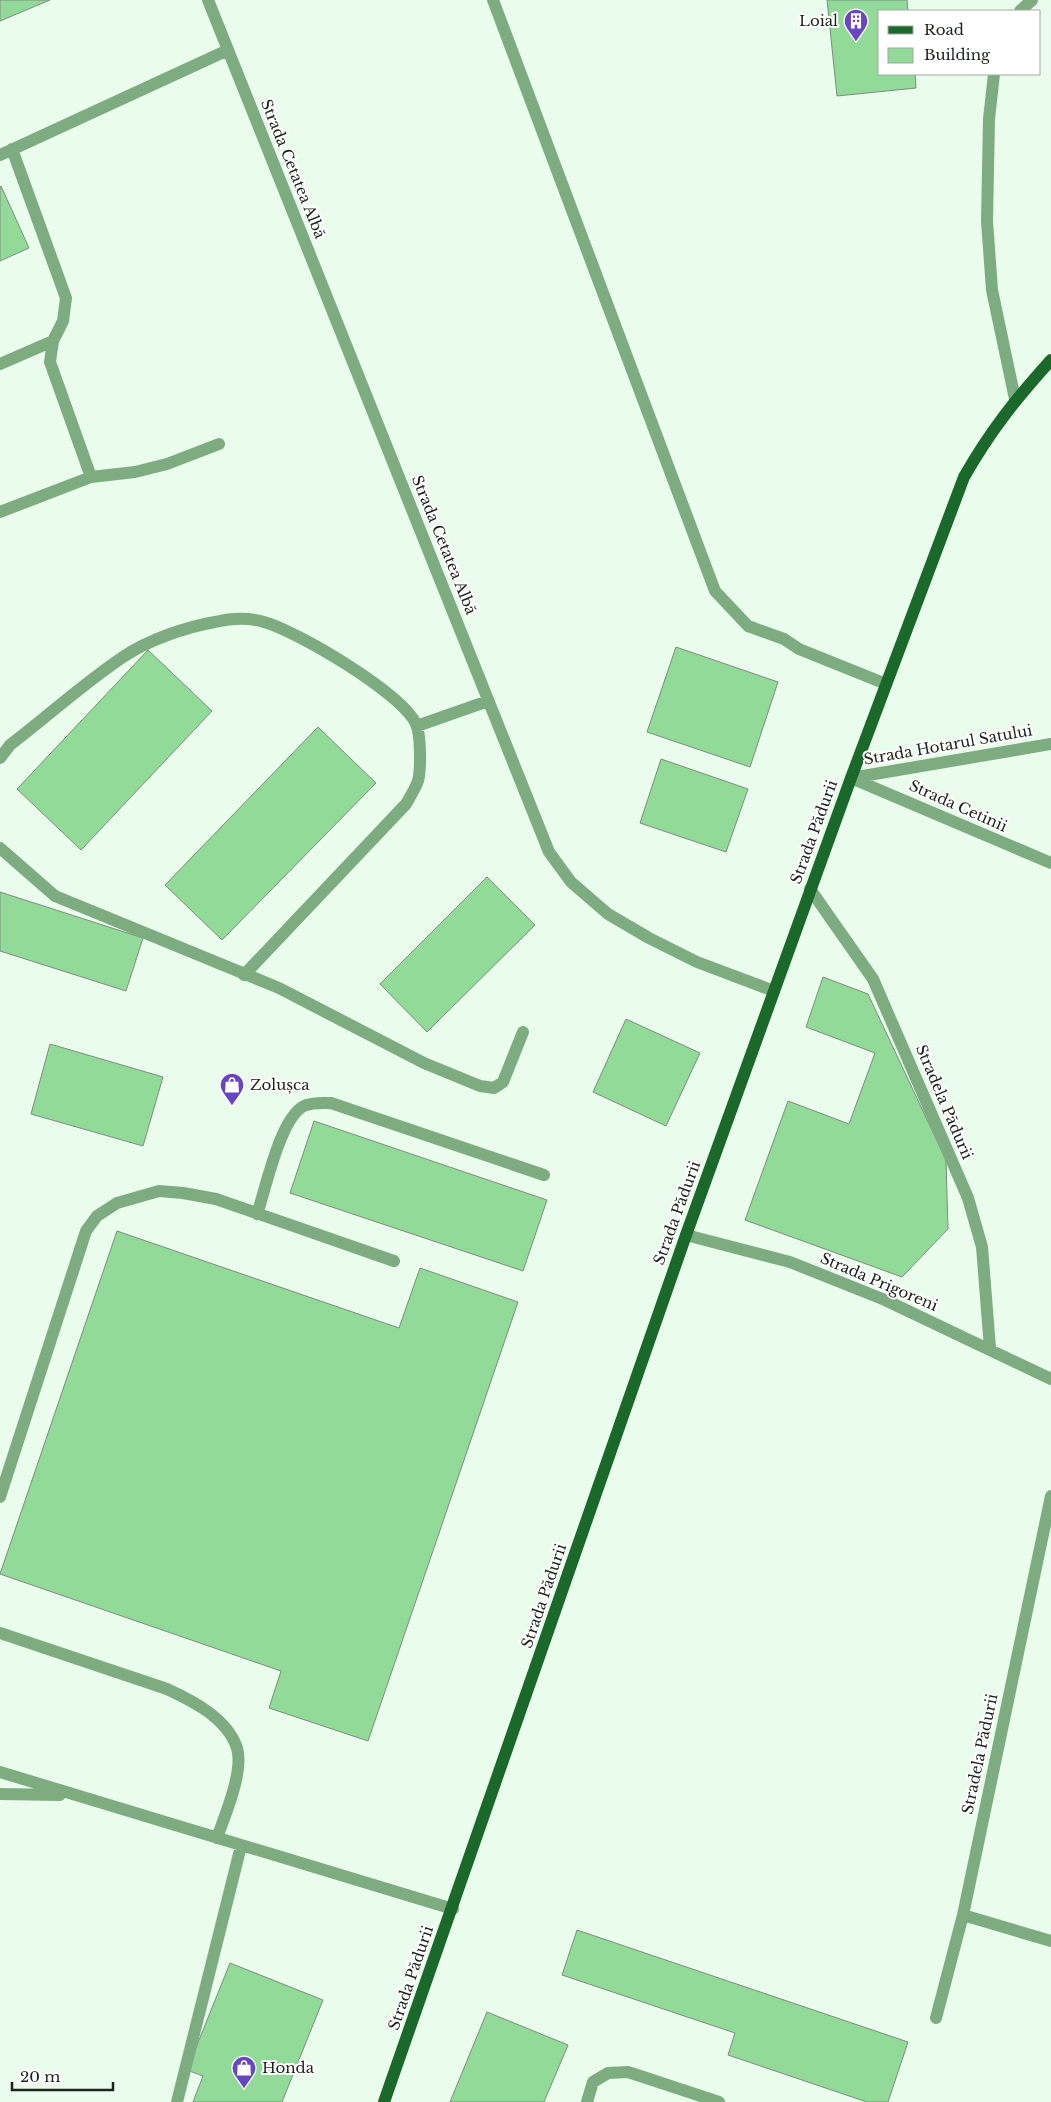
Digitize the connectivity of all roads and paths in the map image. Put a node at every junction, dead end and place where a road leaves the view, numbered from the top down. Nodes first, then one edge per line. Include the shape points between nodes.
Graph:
1 (208, 0) edge
2 (493, 0) edge
3 (1032, 0) edge
4 (1021, 10) edge
5 (228, 50) junction
6 (994, 75) edge
7 (12, 149) junction
8 (0, 155) edge
9 (53, 341) junction
10 (1051, 360) edge
11 (0, 364) edge
12 (1015, 399) junction
13 (218, 444) dead end
14 (91, 477) junction
15 (0, 512) edge
16 (886, 684) junction
17 (488, 701) junction
18 (417, 726) junction
19 (1051, 744) edge
20 (0, 758) edge
21 (851, 778) junction
22 (0, 848) edge
23 (1051, 863) edge
24 (810, 889) junction
25 (244, 975) junction
26 (774, 991) junction
27 (523, 1032) dead end
28 (544, 1175) dead end
29 (257, 1214) junction
30 (686, 1235) junction
31 (394, 1261) dead end
32 (990, 1348) junction
33 (1051, 1379) edge
34 (1051, 1496) edge
35 (0, 1497) edge
36 (0, 1633) edge
37 (0, 1772) edge
38 (0, 1794) edge
39 (74, 1796) junction
40 (217, 1838) junction
41 (241, 1846) junction
42 (453, 1909) junction
43 (963, 1915) junction
44 (1051, 1942) edge
45 (936, 2018) dead end
46 (177, 2102) edge
47 (384, 2102) edge
48 (587, 2102) edge
49 (719, 2102) edge

1 - 5 street, Strada Cetatea Albă
2 - 16 street via 715,591 748,626
3 - 4 street
5 - 7 street
5 - 17 street, Strada Cetatea Albă
6 - 12 street via 989,119 988,230 992,290
7 - 8 street
7 - 9 street via 66,298 63,321
9 - 11 street
9 - 14 street via 50,362
10 - 12 main road, Strada Pădurii
12 - 16 main road, Strada Pădurii via 987,436 964,477
13 - 14 street via 167,464
14 - 15 street
16 - 21 main road, Strada Pădurii
17 - 18 street
17 - 26 street, Strada Cetatea Albă via 549,852 571,882 608,914 649,938 697,962
18 - 20 street via 396,700 306,640 265,622 241,618 175,632 124,656 10,745
18 - 25 street via 418,779 406,804
19 - 21 street, Strada Hotarul Satului
21 - 23 street, Strada Cetinii
21 - 24 main road, Strada Pădurii
22 - 25 street via 55,896
24 - 26 main road, Strada Pădurii
24 - 32 street, Stradela Pădurii via 874,979 968,1198 982,1247
25 - 27 street via 323,1009 424,1064 487,1088 503,1082
26 - 30 main road, Strada Pădurii
28 - 29 street via 331,1103 317,1102 304,1106 291,1118
29 - 31 street
29 - 35 street via 216,1199 159,1191 117,1203 96,1216 80,1247
30 - 32 street, Strada Prigoreni via 790,1262
30 - 42 main road, Strada Pădurii
32 - 33 street, Strada Prigoreni
34 - 43 street, Stradela Pădurii
36 - 40 street via 167,1689 193,1701 214,1718 229,1734 237,1749 238,1764
37 - 39 street
38 - 39 street
39 - 40 street
40 - 41 street
41 - 42 street
41 - 46 street
42 - 47 main road, Strada Pădurii
43 - 44 street
43 - 45 street, Stradela Pădurii
48 - 49 street via 593,2082 608,2073 628,2072

